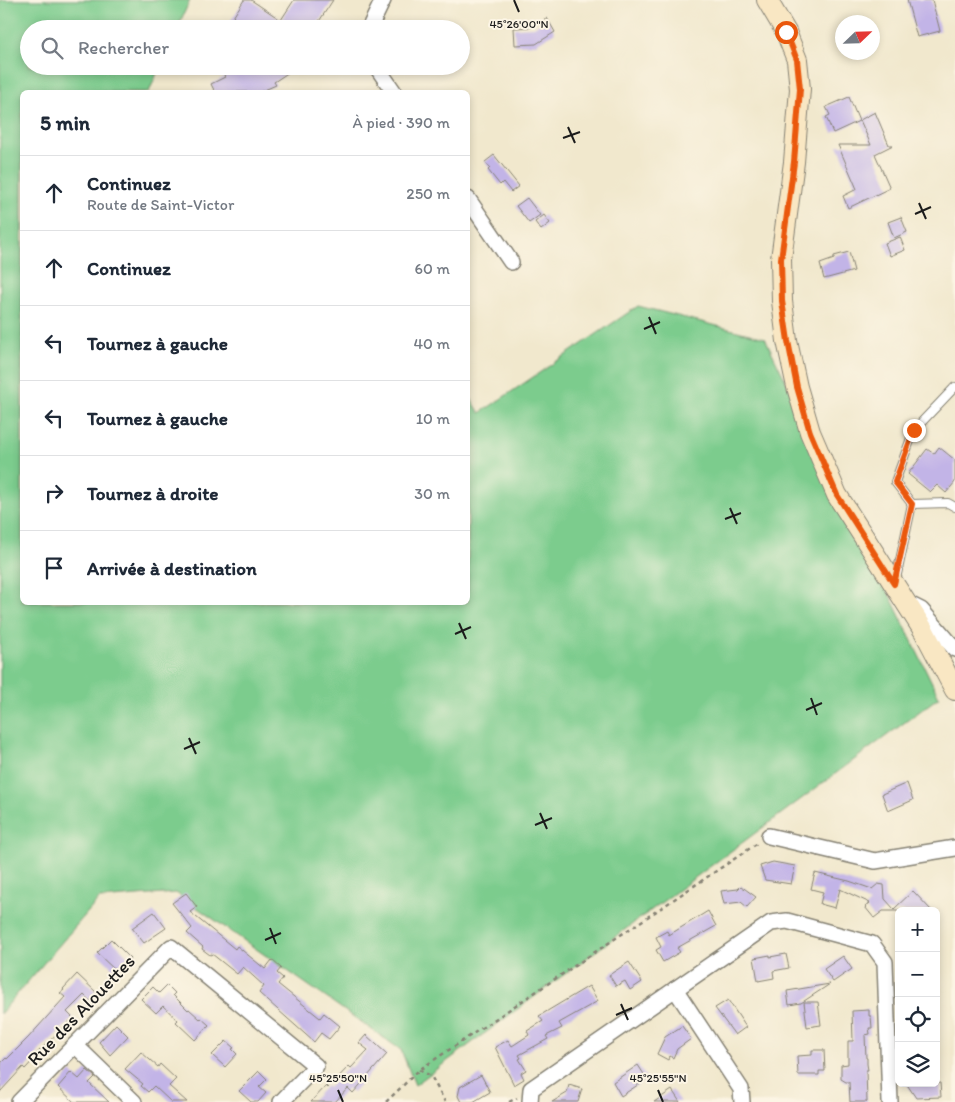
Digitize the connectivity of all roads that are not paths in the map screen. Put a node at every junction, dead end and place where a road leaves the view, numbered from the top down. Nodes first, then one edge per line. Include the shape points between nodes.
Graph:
1 (383, 0) edge
2 (767, 0) edge
3 (373, 20) edge
4 (382, 75) edge
5 (393, 90) edge
6 (470, 202) edge
7 (511, 262) dead end
8 (955, 387) edge
9 (912, 504) junction
10 (955, 507) edge
11 (894, 584) junction
12 (906, 602) junction
13 (955, 649) edge
14 (955, 690) edge
15 (769, 836) road end
16 (955, 848) edge
17 (675, 989) junction
18 (75, 1045) junction
19 (19, 1102) edge
20 (134, 1102) edge
21 (281, 1102) edge
22 (530, 1102) edge
23 (742, 1102) edge
24 (890, 1102) edge

1 - 3 street
2 - 11 main road via 786,32 797,60 800,89 781,259 782,301 797,387 810,432 837,495
4 - 5 street
6 - 7 street
8 - 9 lane via 914,430 895,482
9 - 10 lane via 948,503
9 - 11 lane
11 - 12 main road
12 - 13 street via 921,610
12 - 14 main road
15 - 16 street via 875,861
17 - 22 street via 532,1089
17 - 23 street via 741,1089
17 - 24 street via 771,923 787,921 872,944 885,962
18 - 19 street, Rue des Alouettes
18 - 20 street
18 - 21 street, Rue des Alouettes via 171,946 316,1066

